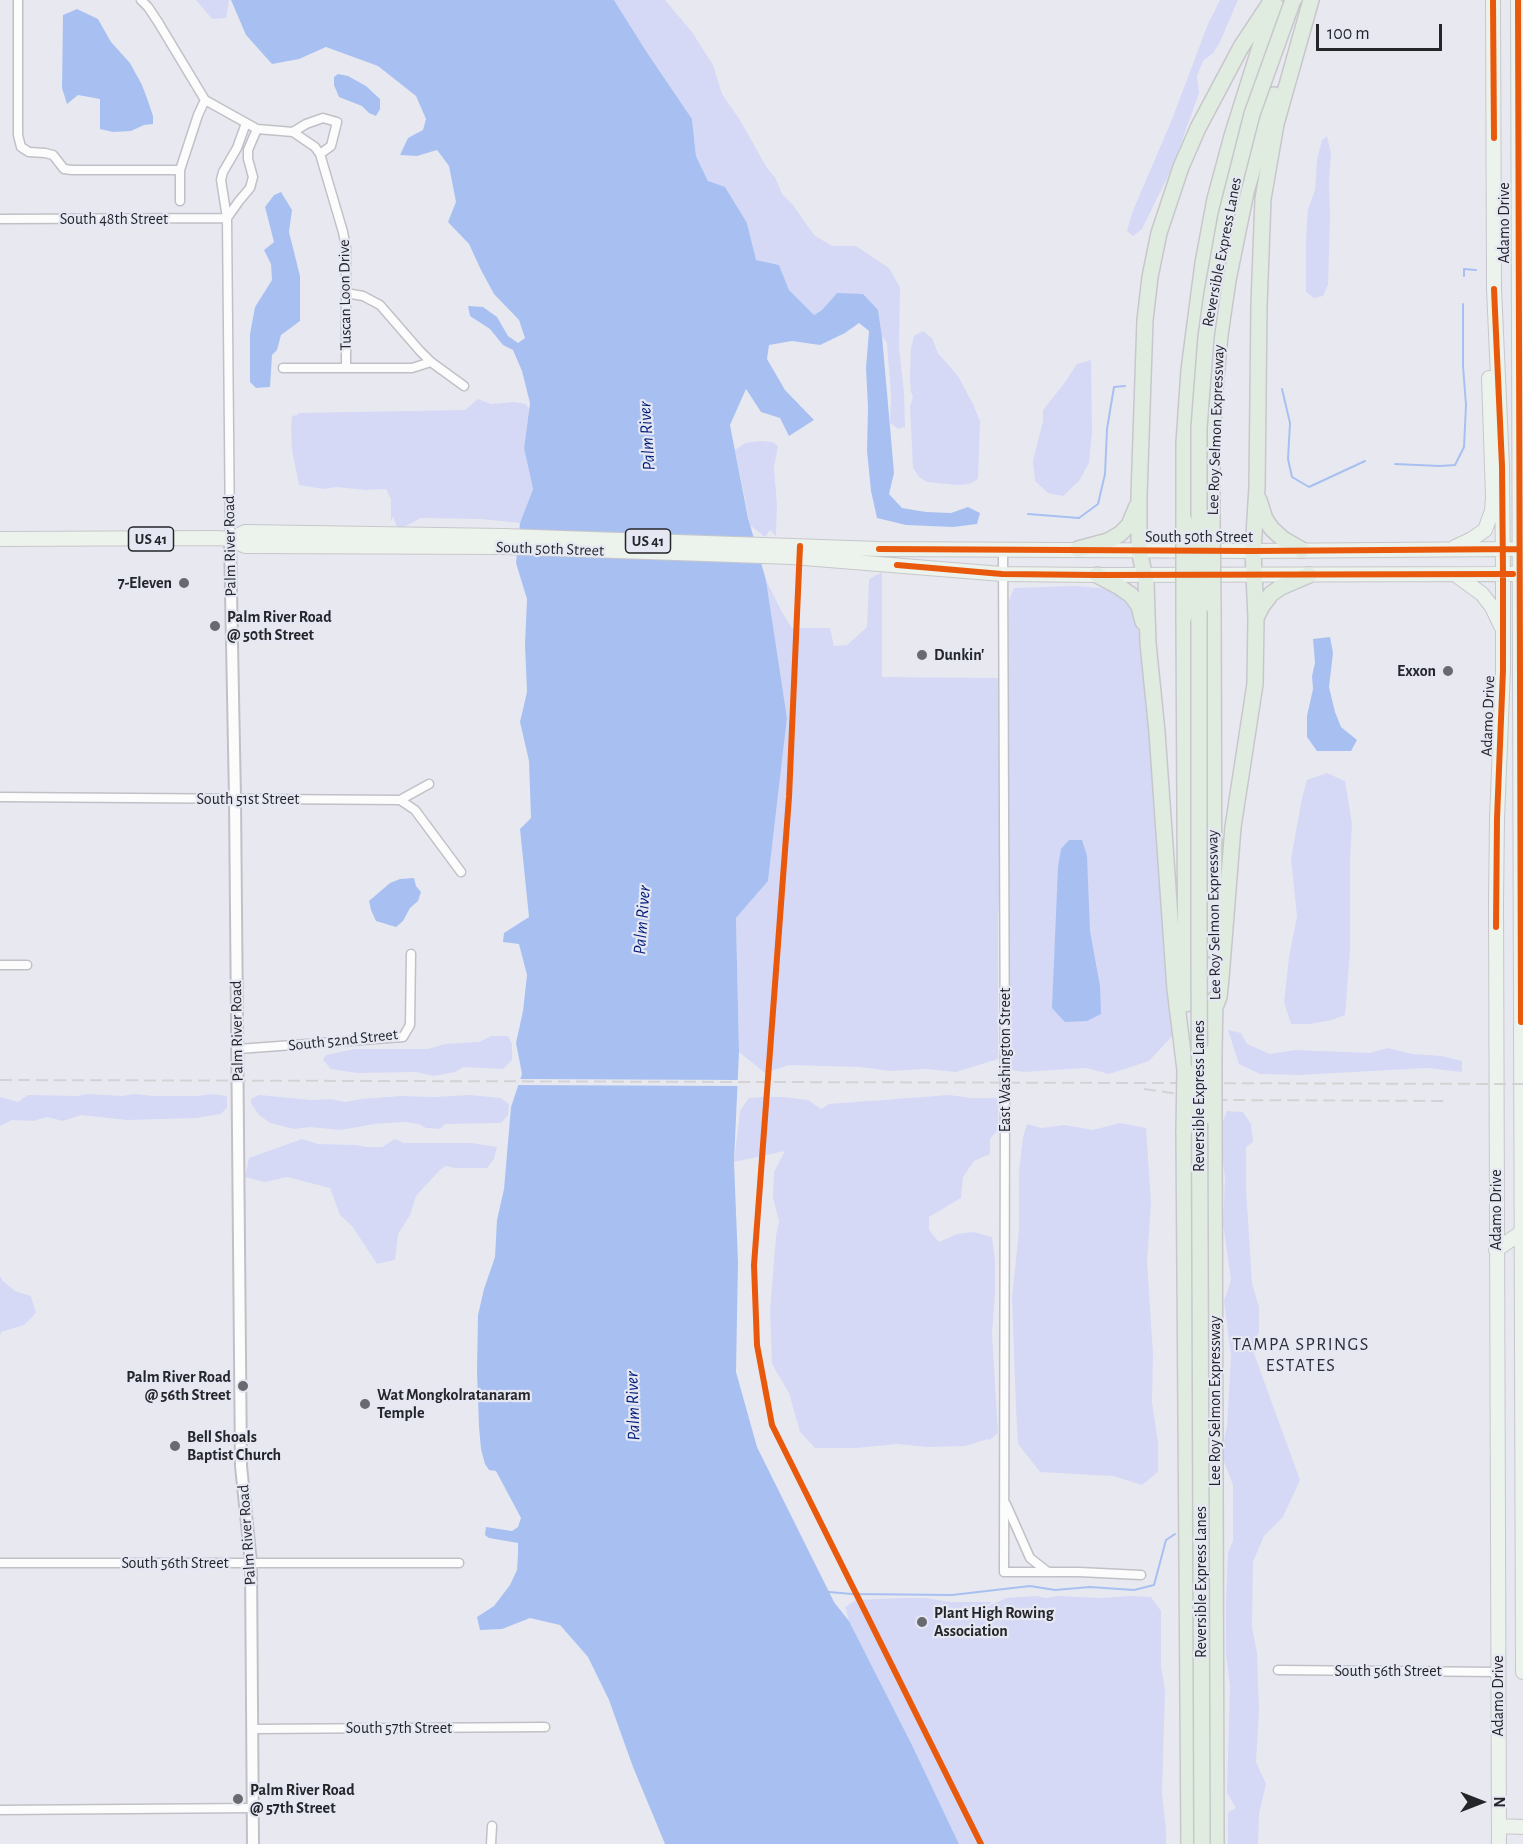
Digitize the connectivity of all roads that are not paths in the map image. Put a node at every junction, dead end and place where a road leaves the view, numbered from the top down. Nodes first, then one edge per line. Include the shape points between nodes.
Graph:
1 (18, 0) edge
2 (141, 0) edge
3 (1272, 0) edge
4 (1278, 0) edge
5 (1293, 0) edge
6 (1310, 0) edge
7 (1493, 0) edge
8 (1518, 0) edge
9 (206, 100) junction
10 (246, 123) junction
11 (257, 129) junction
12 (293, 132) junction
13 (233, 154) junction
14 (320, 154) junction
15 (248, 159) junction
16 (180, 170) junction
17 (180, 201) dead end
18 (0, 219) edge
19 (227, 219) junction
20 (1494, 290) junction
21 (1518, 290) junction
22 (346, 292) junction
23 (1496, 342) junction
24 (431, 362) junction
25 (346, 367) junction
26 (283, 368) dead end
27 (464, 386) dead end
28 (1257, 487) junction
29 (1139, 495) junction
30 (1521, 503) edge
31 (0, 539) edge
32 (230, 539) junction
33 (1003, 549) junction
34 (1078, 549) junction
35 (1521, 549) edge
36 (1140, 550) junction
37 (1302, 550) junction
38 (1449, 550) junction
39 (1503, 550) junction
40 (792, 551) junction
41 (1253, 551) junction
42 (1002, 574) junction
43 (1456, 574) junction
44 (1503, 574) junction
45 (1521, 574) edge
46 (1097, 575) junction
47 (1145, 575) junction
48 (1254, 575) junction
49 (1309, 575) junction
50 (1256, 618) junction
51 (1521, 629) edge
52 (1503, 630) junction
53 (1148, 643) junction
54 (429, 784) dead end
55 (0, 797) edge
56 (235, 799) junction
57 (400, 800) junction
58 (461, 872) dead end
59 (1496, 902) junction
60 (1520, 902) junction
61 (411, 954) dead end
62 (0, 965) edge
63 (27, 965) dead end
64 (1215, 1007) junction
65 (238, 1049) junction
66 (1184, 1050) junction
67 (1522, 1232) edge
68 (1496, 1250) junction
69 (1004, 1498) junction
70 (0, 1563) edge
71 (251, 1563) junction
72 (459, 1563) dead end
73 (1048, 1572) junction
74 (1141, 1575) dead end
75 (1497, 1629) junction
76 (1523, 1629) edge
77 (1278, 1670) dead end
78 (1498, 1672) junction
79 (1523, 1672) edge
80 (545, 1727) dead end
81 (253, 1729) junction
82 (253, 1808) junction
83 (0, 1810) edge
84 (1498, 1826) junction
85 (492, 1827) dead end
86 (1523, 1827) edge
87 (253, 1844) edge
88 (491, 1844) edge
89 (1189, 1844) edge
90 (1202, 1844) edge
91 (1216, 1844) edge
92 (1499, 1844) edge

1 - 16 street via 21,147 53,155 64,169
2 - 9 street
3 - 29 highway via 1241,47 1198,128 1159,233 1145,320
4 - 66 highway, Lee Roy Selmon Expressway, bridge via 1215,199 1194,317 1189,370 1184,520
5 - 90 highway, Reversible Express Lanes, bridge via 1252,114 1226,216 1209,315 1198,428
6 - 28 highway via 1276,124 1263,199
6 - 64 highway, Lee Roy Selmon Expressway, bridge via 1264,123 1246,192 1220,335 1212,455
7 - 20 main road, Adamo Drive
8 - 21 main road, Adamo Drive
9 - 10 street
9 - 16 street
10 - 11 street
10 - 13 street, Palm River Road
11 - 12 street
11 - 15 street via 249,144
12 - 14 street
12 - 14 street via 323,118 337,122 331,146
13 - 15 street
13 - 19 street, Palm River Road via 221,180
14 - 22 street, Tuscan Loon Drive via 345,240
15 - 19 street via 253,177 250,188
16 - 17 street
18 - 19 street, South 48th Street
19 - 32 street, Palm River Road
20 - 21 main road
20 - 23 main road, Adamo Drive
21 - 30 main road, Adamo Drive
22 - 24 street via 380,305
22 - 25 street, Tuscan Loon Drive
23 - 38 main road via 1488,361 1492,512 1485,530
23 - 39 main road, Adamo Drive
24 - 25 street via 412,368
24 - 27 street
25 - 26 street
28 - 37 highway via 1268,524 1282,539
28 - 41 highway
29 - 34 highway via 1125,530 1108,541
29 - 36 highway
30 - 35 main road, Adamo Drive
31 - 32 main road, South 50th Street / US 41
32 - 40 main road, South 50th Street / US 41 via 245,546 503,542
32 - 56 street, Palm River Road
33 - 34 main road, South 50th Street / US 41
33 - 40 main road, South 50th Street / US 41
33 - 42 street, East Washington Street
34 - 36 main road, South 50th Street / US 41
35 - 39 main road, South 50th Street / US 41
35 - 45 main road, Adamo Drive
36 - 41 main road, South 50th Street / US 41
36 - 47 highway
37 - 38 main road, South 50th Street / US 41
37 - 41 main road, South 50th Street / US 41
38 - 39 main road, South 50th Street / US 41
39 - 44 main road, Adamo Drive
40 - 42 main road, South 50th Street / US 41
41 - 48 highway
42 - 46 main road, South 50th Street / US 41
42 - 69 street, East Washington Street
43 - 44 main road, South 50th Street / US 41
43 - 49 main road, South 50th Street / US 41
43 - 52 main road via 1482,594
44 - 45 main road, South 50th Street / US 41
44 - 52 main road, Adamo Drive
45 - 51 main road, Adamo Drive
46 - 47 main road, South 50th Street / US 41
46 - 53 highway via 1135,601
47 - 48 main road, South 50th Street / US 41
47 - 53 highway
48 - 49 main road, South 50th Street / US 41
48 - 50 highway
49 - 50 highway via 1271,594
50 - 64 highway via 1254,696 1233,827 1221,978
51 - 60 main road, Adamo Drive
52 - 59 main road, Adamo Drive
53 - 66 highway via 1175,989
54 - 57 street
55 - 56 street, South 51st Street
56 - 57 street, South 51st Street
56 - 65 street, Palm River Road
57 - 58 street via 415,810
59 - 60 main road
59 - 68 main road, Adamo Drive
60 - 67 main road, Adamo Drive
61 - 65 street, South 52nd Street via 410,1025 403,1037
62 - 63 street
64 - 91 highway, Lee Roy Selmon Expressway, bridge
65 - 71 street, Palm River Road via 241,1466
66 - 89 highway, Lee Roy Selmon Expressway, bridge
67 - 68 main road
67 - 76 main road, Adamo Drive
68 - 75 main road, Adamo Drive
69 - 73 street via 1030,1558
69 - 73 street, East Washington Street via 1005,1572
70 - 71 street, South 56th Street
71 - 72 street, South 56th Street
71 - 81 street, Palm River Road
73 - 74 street
75 - 76 main road
75 - 78 main road, Adamo Drive
76 - 79 main road, Adamo Drive
77 - 78 street, South 56th Street
78 - 84 main road, Adamo Drive
80 - 81 street, South 57th Street
81 - 82 street, Palm River Road
82 - 83 street
82 - 87 street, Palm River Road
84 - 86 main road
84 - 92 main road, Adamo Drive
85 - 88 street

